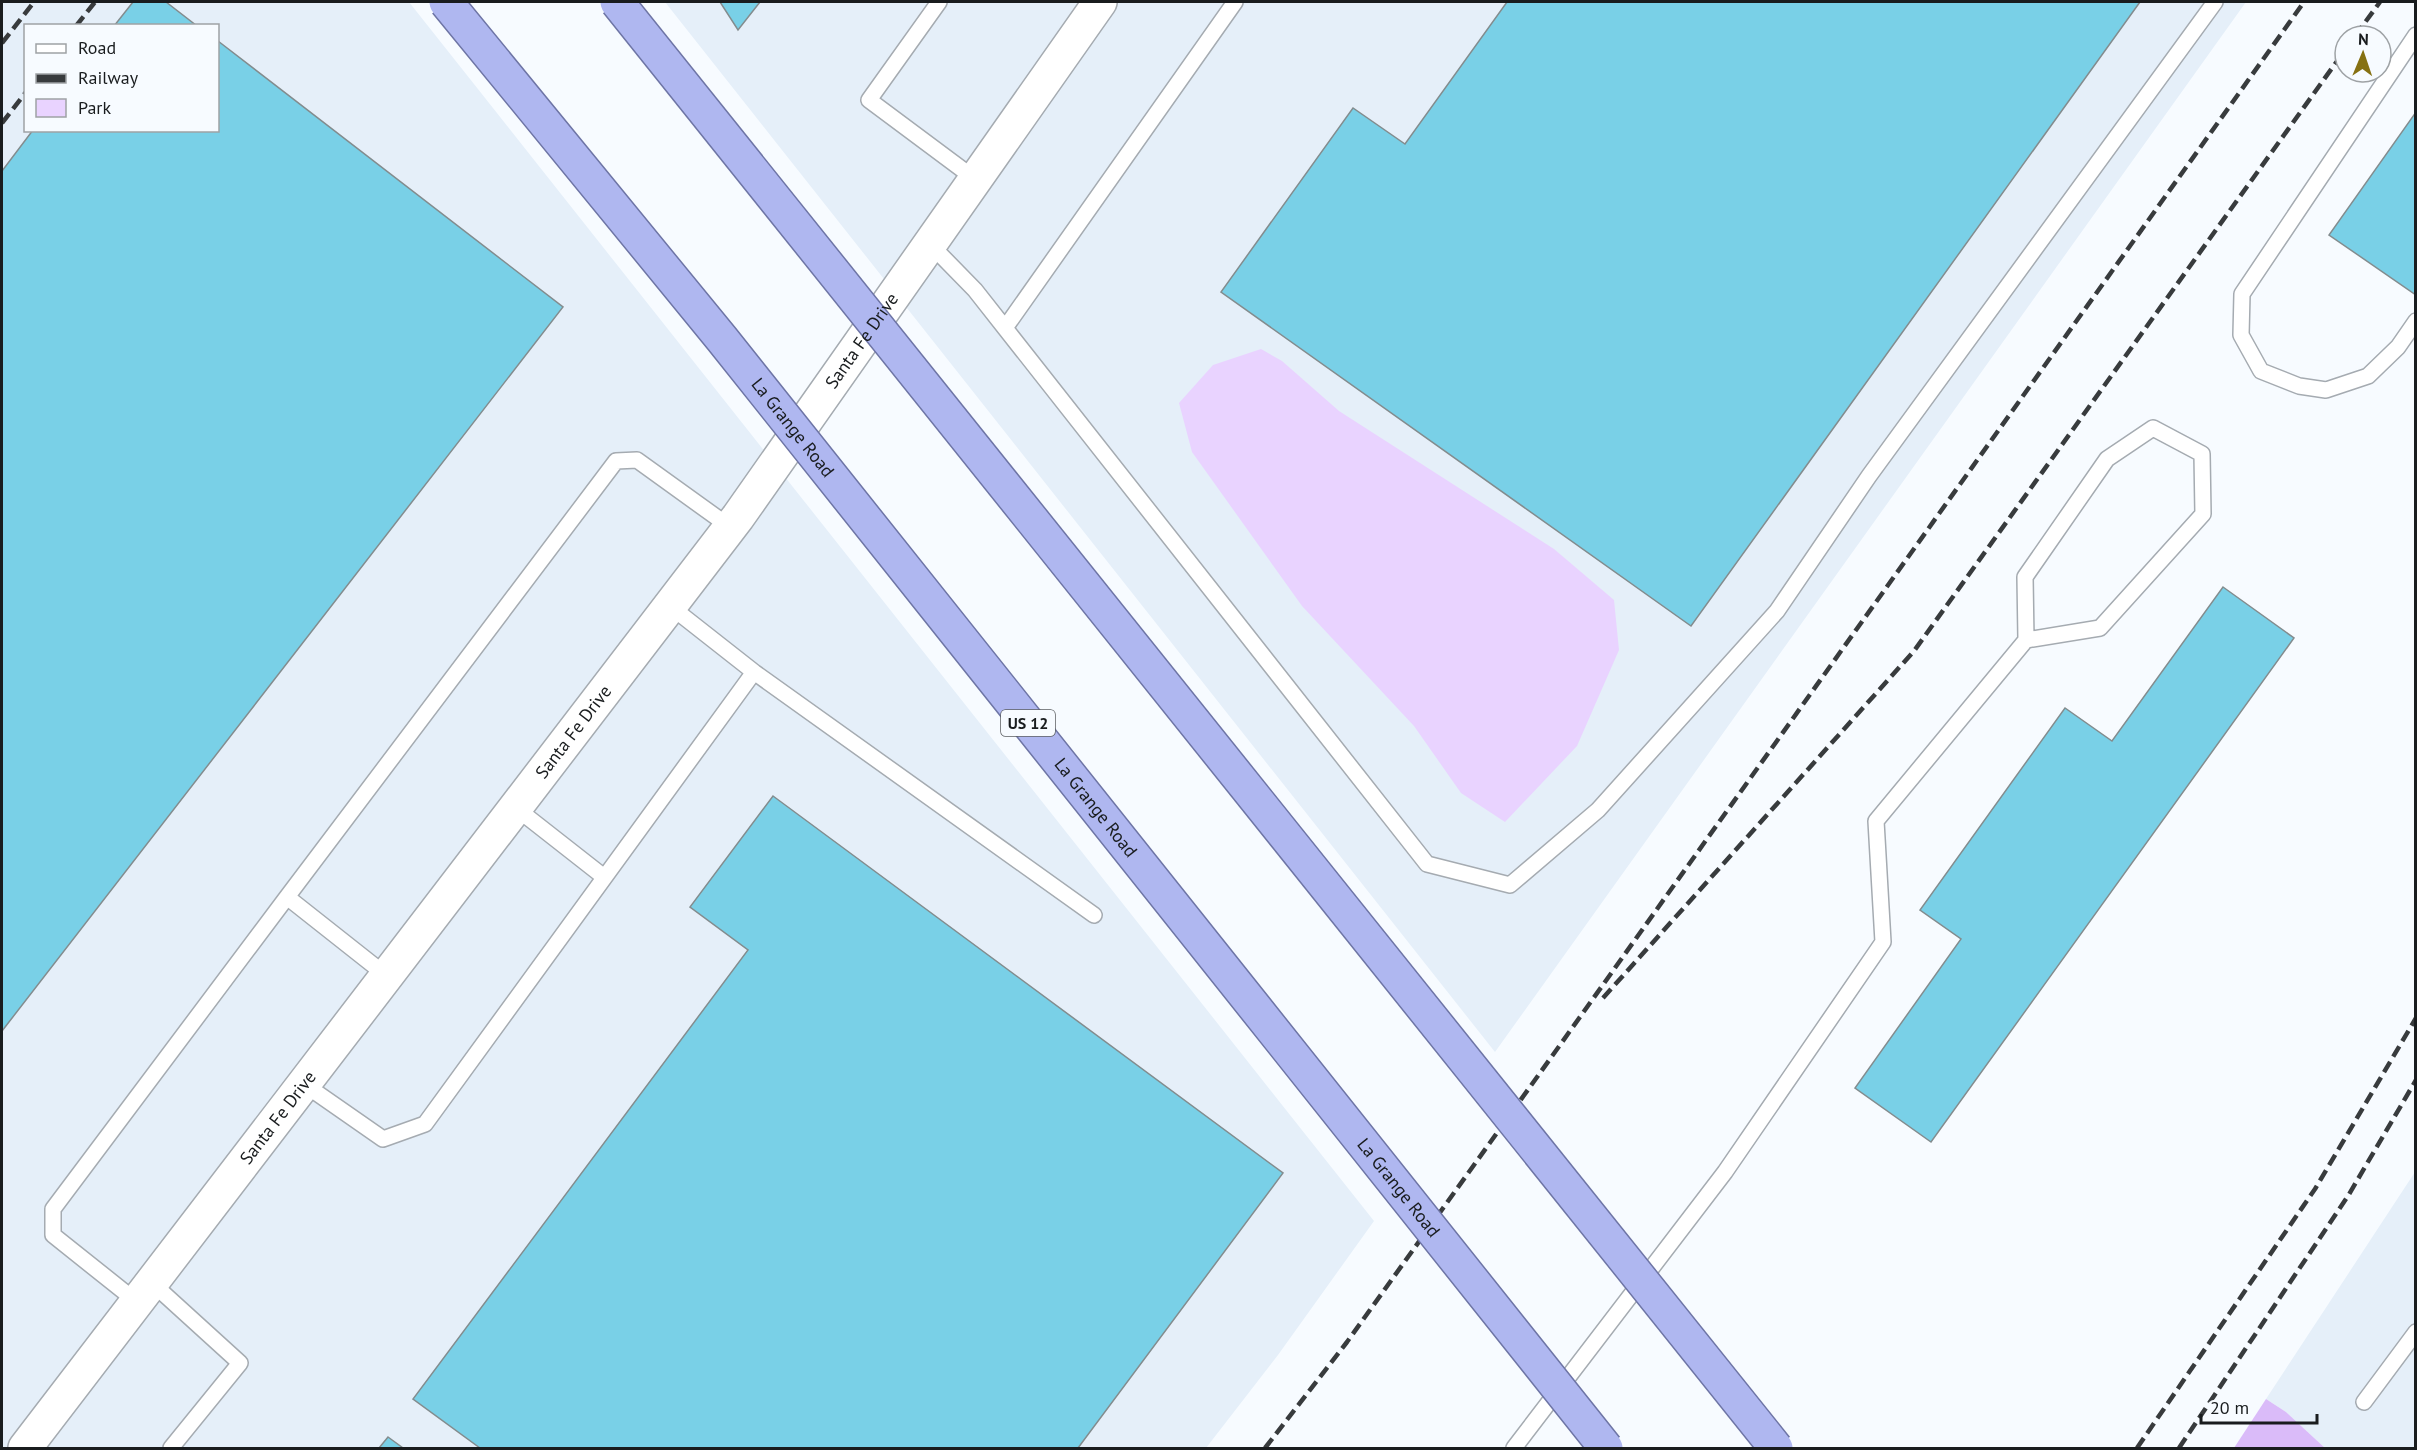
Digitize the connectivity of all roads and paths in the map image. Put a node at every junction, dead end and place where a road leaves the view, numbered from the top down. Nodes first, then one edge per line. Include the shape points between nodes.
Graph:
1 (446, 2) edge
2 (617, 2) edge
3 (939, 2) edge
4 (1100, 2) edge
5 (1235, 2) edge
6 (2215, 2) edge
7 (2415, 35) edge
8 (975, 179) junction
9 (930, 244) junction
10 (2415, 321) edge
11 (1005, 328) junction
12 (730, 527) junction
13 (670, 606) junction
14 (2026, 640) junction
15 (754, 672) junction
16 (516, 808) junction
17 (604, 877) junction
18 (287, 897) junction
19 (1094, 915) dead end
20 (387, 976) junction
21 (304, 1083) junction
22 (144, 1292) junction
23 (2415, 1332) edge
24 (2364, 1402) dead end
25 (25, 1449) edge
26 (171, 1449) edge
27 (1514, 1449) edge
28 (1606, 1449) edge
29 (1776, 1449) edge

1 - 28 highway, La Grange Road / US 12, bridge via 729,348
2 - 29 highway, bridge
3 - 8 lane via 869,100
4 - 8 street, Santa Fe Drive
5 - 11 lane
6 - 11 lane via 1869,477 1777,611 1598,810 1510,885 1427,864
7 - 10 lane via 2242,294 2241,335 2261,371 2300,386 2326,390 2368,376 2398,347
8 - 9 street, Santa Fe Drive
9 - 11 lane
9 - 12 street, Santa Fe Drive
12 - 13 street, Santa Fe Drive
12 - 18 lane via 637,460 616,461
13 - 15 lane
13 - 16 street, Santa Fe Drive
14 - 14 lane via 2100,628 2203,514 2202,454 2153,428 2107,459 2025,577
14 - 27 lane via 1876,821 1883,942 1725,1172
15 - 17 lane
15 - 19 lane
16 - 17 lane
16 - 20 street, Santa Fe Drive
17 - 21 lane via 424,1124 383,1139
18 - 20 lane
18 - 22 lane via 52,1209 52,1235
20 - 21 street, Santa Fe Drive
21 - 22 street, Santa Fe Drive
22 - 25 street, Santa Fe Drive
22 - 26 lane via 240,1363
23 - 24 lane

